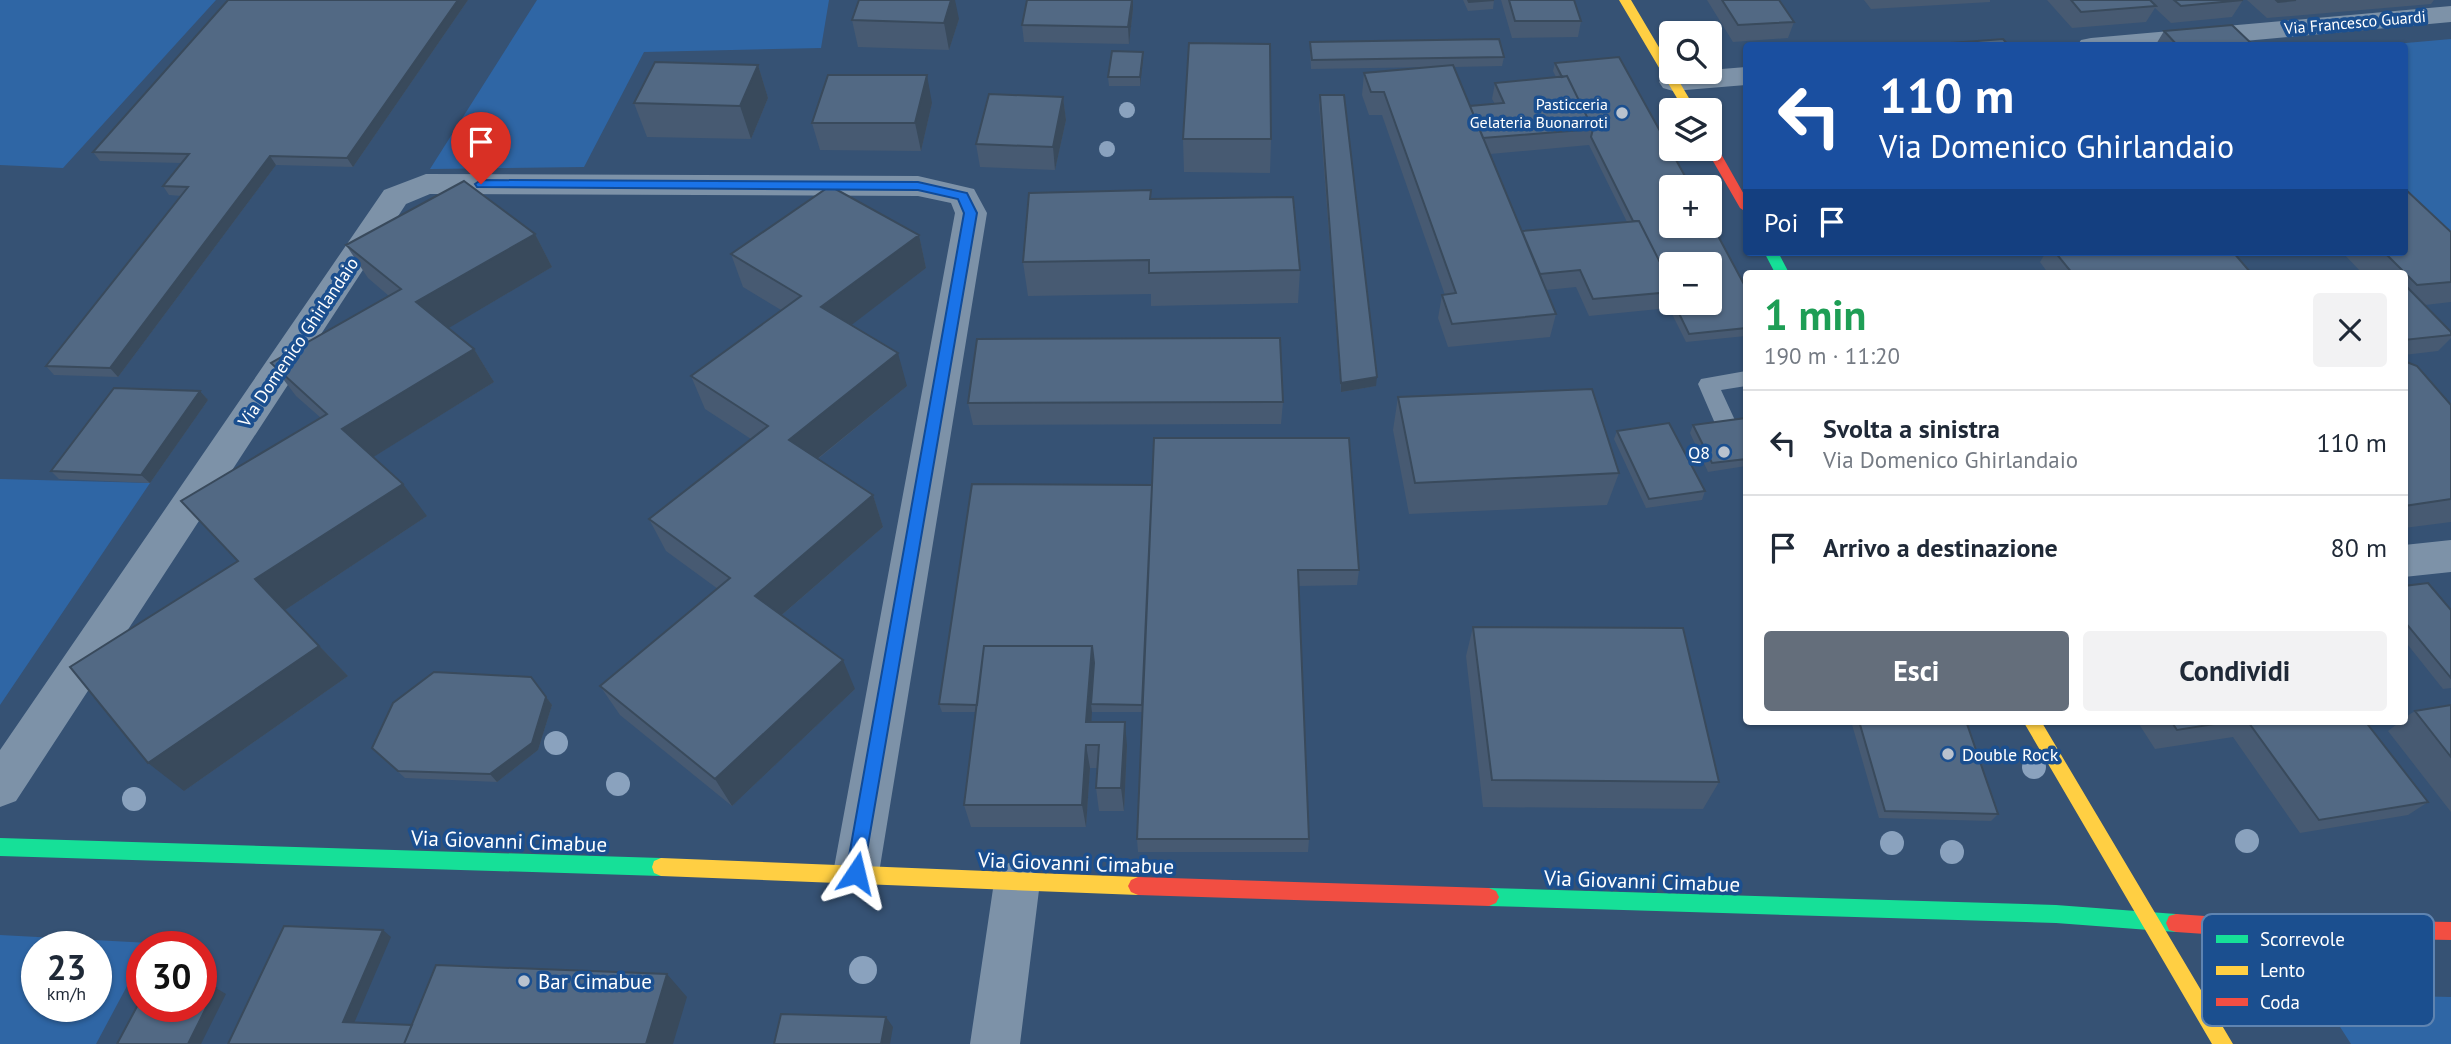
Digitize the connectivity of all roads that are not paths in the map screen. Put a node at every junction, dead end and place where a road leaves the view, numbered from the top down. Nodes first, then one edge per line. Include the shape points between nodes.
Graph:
1 (1625, 0) edge
2 (2451, 14) edge
3 (2136, 42) edge
4 (1659, 58) edge
5 (1743, 76) edge
6 (1722, 78) edge
7 (1719, 161) edge
8 (1743, 203) edge
9 (1743, 379) edge
10 (1728, 429) edge
11 (2451, 556) edge
12 (2408, 561) edge
13 (2034, 725) edge
14 (0, 787) edge
15 (0, 847) edge
16 (856, 873) junction
17 (1017, 882) junction
18 (2150, 921) junction
19 (2202, 925) edge
20 (2202, 1009) edge
21 (2212, 1026) edge
22 (995, 1044) edge
23 (2223, 1044) edge

1 - 4 street
2 - 3 street, Via Francesco Guardi
5 - 6 street
7 - 8 street
9 - 10 lane via 1708,384
11 - 12 street
13 - 18 street
14 - 16 street, Via Domenico Ghirlandaio via 395,197 426,184 918,186 963,196 971,213
15 - 16 street, Via Giovanni Cimabue
16 - 17 street, Via Giovanni Cimabue
17 - 18 street, Via Giovanni Cimabue via 2042,913
17 - 22 street
18 - 19 street, Via Giovanni Cimabue
18 - 20 street
21 - 23 street

